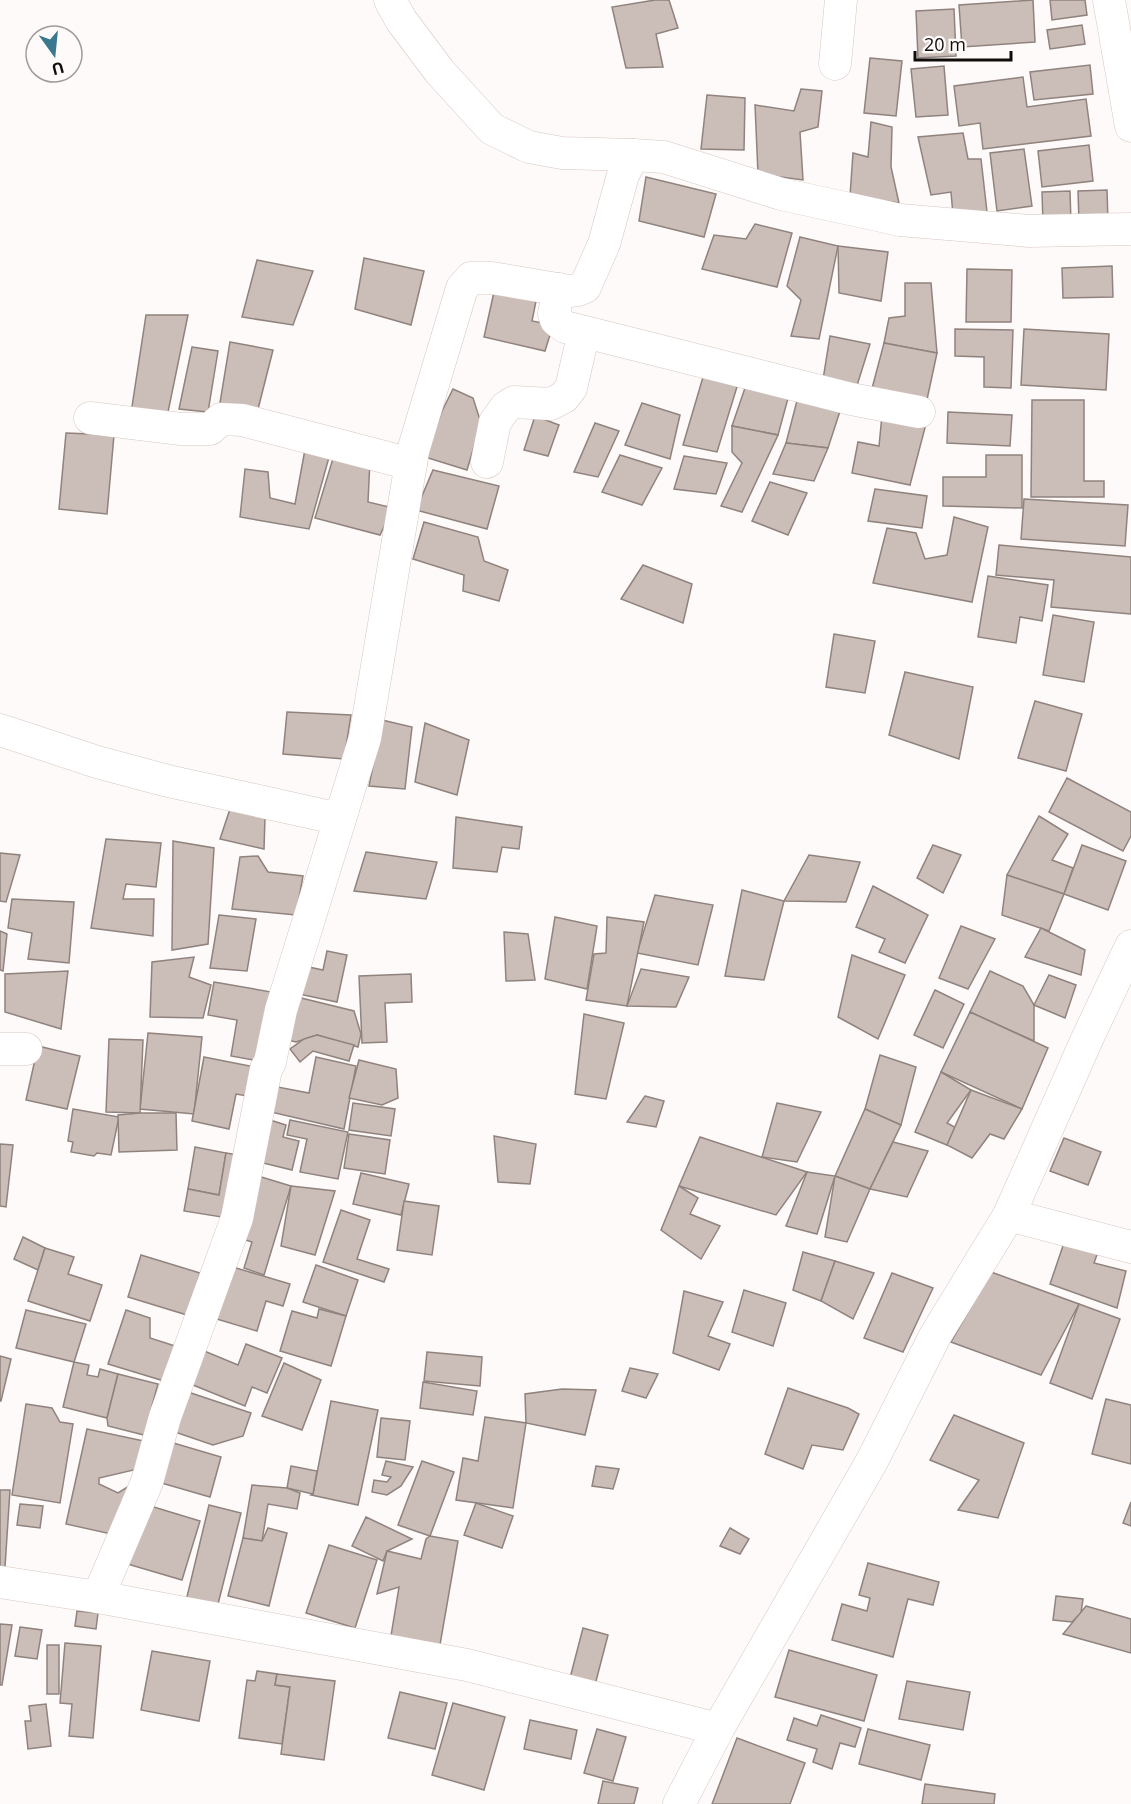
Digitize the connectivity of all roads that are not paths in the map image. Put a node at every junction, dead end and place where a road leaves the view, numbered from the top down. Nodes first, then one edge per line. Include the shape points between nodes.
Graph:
1 (390, 0) edge
2 (841, 0) edge
3 (1109, 0) edge
4 (1124, 42) edge
5 (835, 64) dead end
6 (1131, 126) edge
7 (633, 155) junction
8 (1131, 229) edge
9 (559, 289) junction
10 (584, 332) junction
11 (919, 412) dead end
12 (90, 418) dead end
13 (487, 462) dead end
14 (411, 464) junction
15 (0, 730) edge
16 (340, 819) junction
17 (1131, 946) edge
18 (1008, 1215) junction
19 (1131, 1247) edge
20 (0, 1582) edge
21 (98, 1597) junction
22 (718, 1729) junction
23 (680, 1804) edge

1 - 7 street via 440,72 492,129 529,147 562,153
2 - 5 street
3 - 4 street
4 - 6 street
7 - 8 street via 664,157 781,194 900,220 1029,231
7 - 9 street via 623,175 604,244 585,287
9 - 10 street via 556,320
9 - 14 street via 492,278 471,278 462,288
10 - 11 street via 851,399
10 - 13 street via 571,388 551,404 514,402 506,407 495,422
12 - 14 street via 181,429 210,429 221,420 242,420
14 - 16 street via 365,738
15 - 16 street via 168,781
16 - 21 street via 281,1010 237,1218 165,1418 147,1482
17 - 18 street
18 - 19 street
18 - 22 street via 935,1336 872,1461
20 - 21 street
21 - 22 street via 467,1665
22 - 23 street

